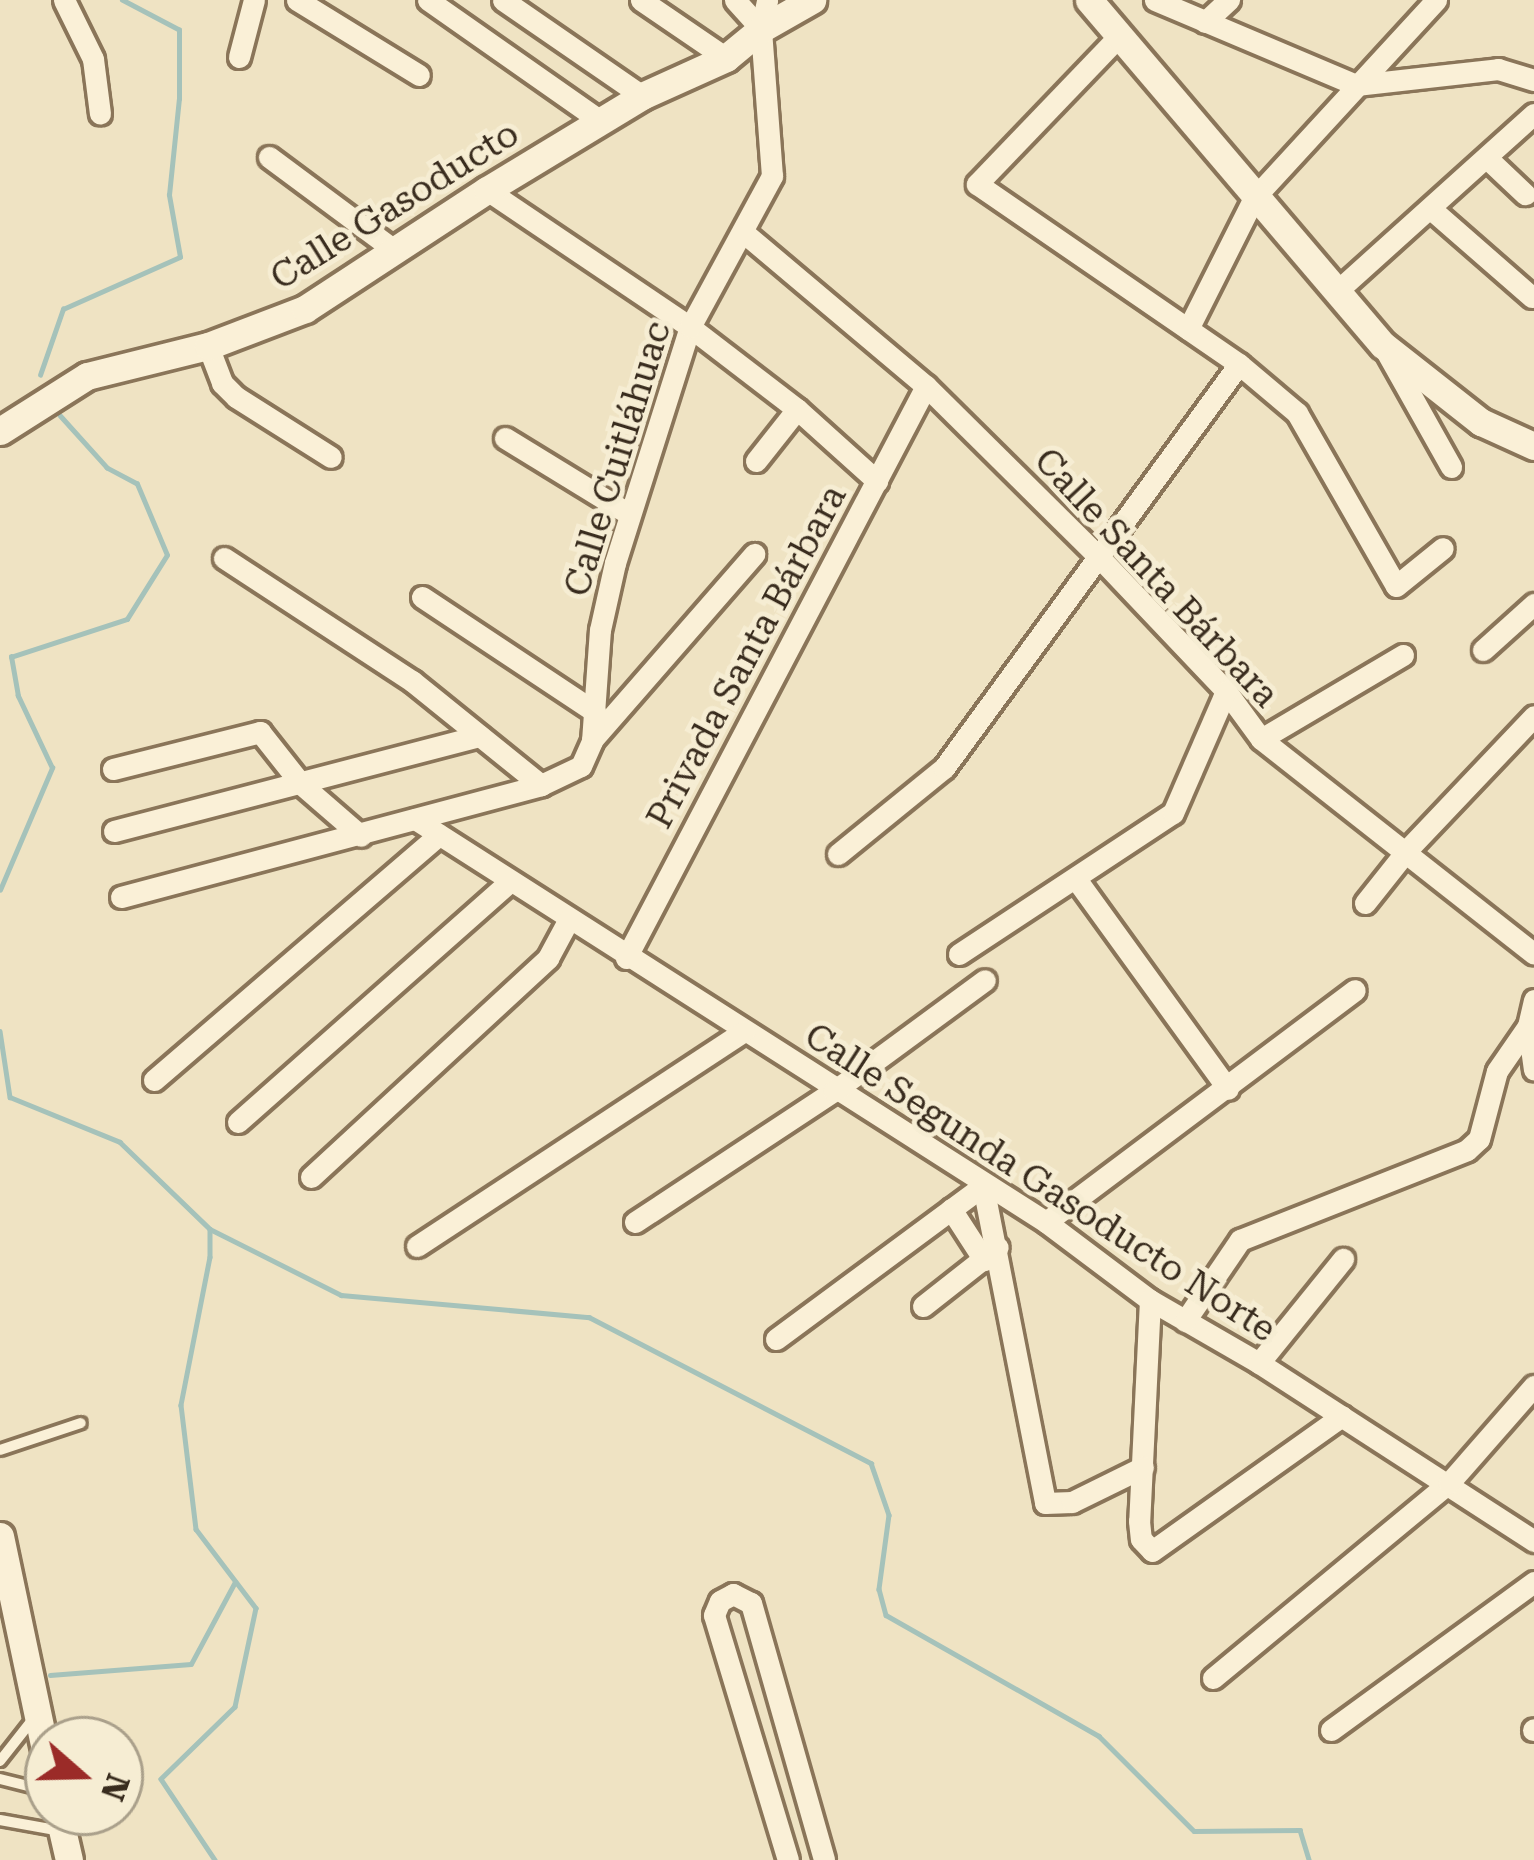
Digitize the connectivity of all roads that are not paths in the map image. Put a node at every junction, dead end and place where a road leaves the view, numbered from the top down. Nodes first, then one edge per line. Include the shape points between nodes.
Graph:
1 (64, 0) edge
2 (254, 0) edge
3 (297, 0) edge
4 (428, 0) edge
5 (503, 0) edge
6 (641, 0) edge
7 (735, 0) edge
8 (767, 0) edge
9 (812, 0) edge
10 (1089, 0) edge
11 (1155, 0) edge
12 (1229, 0) edge
13 (1436, 0) edge
14 (1205, 22) junction
15 (760, 28) junction
16 (1118, 37) junction
17 (239, 57) dead end
18 (726, 58) junction
19 (418, 74) dead end
20 (1534, 80) edge
21 (1356, 85) junction
22 (642, 96) junction
23 (100, 114) dead end
24 (1534, 114) edge
25 (601, 121) junction
26 (269, 157) dead end
27 (1489, 160) junction
28 (487, 190) junction
29 (1526, 194) dead end
30 (1254, 197) junction
31 (1431, 209) junction
32 (743, 232) junction
33 (393, 248) junction
34 (1336, 292) junction
35 (1532, 297) edge
36 (690, 327) junction
37 (1188, 329) junction
38 (1383, 345) junction
39 (208, 346) junction
40 (1239, 364) junction
41 (926, 386) junction
42 (797, 410) junction
43 (0, 431) edge
44 (506, 438) dead end
45 (1534, 446) edge
46 (332, 457) dead end
47 (756, 461) dead end
48 (1451, 467) dead end
49 (877, 481) junction
50 (629, 514) junction
51 (1443, 548) dead end
52 (754, 554) dead end
53 (1099, 557) junction
54 (224, 558) dead end
55 (422, 597) dead end
56 (1534, 604) edge
57 (1483, 650) dead end
58 (1402, 655) dead end
59 (1226, 691) junction
60 (595, 712) junction
61 (1534, 716) edge
62 (480, 736) junction
63 (1262, 739) junction
64 (592, 741) junction
65 (113, 769) dead end
66 (301, 784) junction
67 (541, 785) junction
68 (415, 819) junction
69 (114, 831) dead end
70 (439, 835) junction
71 (362, 836) junction
72 (1408, 849) junction
73 (838, 854) dead end
74 (1076, 879) junction
75 (509, 882) junction
76 (122, 897) dead end
77 (1365, 903) dead end
78 (569, 919) junction
79 (1534, 953) edge
80 (959, 954) dead end
81 (626, 958) junction
82 (985, 980) dead end
83 (1355, 990) dead end
84 (1534, 1000) edge
85 (1528, 1025) junction
86 (743, 1031) junction
87 (1534, 1070) edge
88 (154, 1081) dead end
89 (1228, 1089) junction
90 (834, 1090) junction
91 (238, 1123) dead end
92 (311, 1177) dead end
93 (983, 1186) junction
94 (951, 1209) junction
95 (635, 1222) dead end
96 (1046, 1222) junction
97 (417, 1246) dead end
98 (991, 1253) junction
99 (1343, 1259) dead end
100 (1150, 1300) junction
101 (923, 1306) dead end
102 (1185, 1321) junction
103 (776, 1339) dead end
104 (1259, 1363) junction
105 (1534, 1386) edge
106 (1342, 1416) junction
107 (81, 1423) dead end
108 (0, 1450) edge
109 (1143, 1467) junction
110 (1449, 1483) junction
111 (0, 1536) edge
112 (1534, 1541) edge
113 (1534, 1582) edge
114 (9, 1620) edge
115 (1213, 1678) dead end
116 (38, 1711) junction
117 (39, 1716) edge
118 (1331, 1730) dead end
119 (0, 1761) edge
120 (788, 1860) edge
121 (824, 1860) edge

1 - 23 street via 93,58
2 - 17 street
3 - 19 street
4 - 25 street
5 - 22 street
6 - 18 street
7 - 15 street
8 - 15 street
9 - 15 street, Calle Gasoducto
10 - 16 street
11 - 14 street
12 - 14 street
13 - 21 street
14 - 21 street
15 - 18 street, Calle Gasoducto
15 - 32 street, Calle Cuitláhuac via 772,176
16 - 30 street
16 - 37 street via 976,184
18 - 22 street, Calle Gasoducto
20 - 21 street via 1498,69
21 - 30 street
22 - 25 street, Calle Gasoducto
24 - 27 street
25 - 28 street, Calle Gasoducto
26 - 33 street
27 - 29 street
27 - 31 street
28 - 33 street, Calle Gasoducto
28 - 36 street
30 - 34 street
30 - 37 street
31 - 34 street
31 - 35 street
32 - 36 street, Calle Cuitláhuac
32 - 41 street, Calle Santa Bárbara
33 - 39 street, Calle Gasoducto via 305,309
34 - 38 street
36 - 42 street
36 - 50 street, Calle Cuitláhuac
37 - 40 street
38 - 45 street via 1481,422
38 - 48 street
39 - 43 street, Calle Gasoducto via 87,376
39 - 46 street via 236,398
40 - 51 street via 1297,413 1396,586
40 - 53 street
41 - 49 street, Privada Santa Bárbara
41 - 53 street, Calle Santa Bárbara
42 - 47 street
42 - 49 street
44 - 50 street
49 - 81 street, Privada Santa Bárbara
50 - 60 street, Calle Cuitláhuac via 600,630
52 - 64 street, Privada Santa Bárbara
53 - 59 street, Calle Santa Bárbara
53 - 73 street via 944,767
54 - 62 street via 412,681
55 - 60 street
56 - 57 street
58 - 63 street
59 - 63 street, Calle Santa Bárbara
59 - 74 street via 1174,813
60 - 64 street, Calle Cuitláhuac
61 - 72 street
62 - 66 street
62 - 67 street
63 - 72 street, Calle Santa Bárbara
64 - 67 street via 581,766
65 - 66 street via 260,732
66 - 69 street
66 - 71 street
67 - 68 street
68 - 70 street, Calle Segunda Gasoducto Norte
68 - 71 street
70 - 75 street, Calle Segunda Gasoducto Norte
70 - 88 street
71 - 76 street
72 - 77 street
72 - 79 street, Calle Santa Bárbara
74 - 80 street
74 - 89 street
75 - 78 street, Calle Segunda Gasoducto Norte
75 - 91 street
78 - 81 street, Calle Segunda Gasoducto Norte
78 - 92 street via 548,958
81 - 86 street, Calle Segunda Gasoducto Norte
82 - 90 street
83 - 89 street
84 - 85 street
85 - 87 street
85 - 102 street via 1496,1071 1480,1138 1467,1150 1240,1240
86 - 90 street, Calle Segunda Gasoducto Norte
86 - 97 street
89 - 96 street
90 - 93 street, Calle Segunda Gasoducto Norte
90 - 95 street
93 - 94 street
93 - 96 street, Calle Segunda Gasoducto Norte
93 - 98 street
94 - 98 street
94 - 103 street
96 - 100 street, Calle Segunda Gasoducto Norte
98 - 101 street
98 - 109 street via 1045,1503 1072,1502
99 - 104 street
100 - 102 street, Calle Segunda Gasoducto Norte
100 - 109 street
102 - 104 street, Calle Segunda Gasoducto Norte
104 - 106 street, Calle Segunda Gasoducto Norte
105 - 110 street
106 - 109 street via 1152,1551 1139,1522
106 - 110 street, Calle Segunda Gasoducto Norte
107 - 108 lane
110 - 112 street, Calle Segunda Gasoducto Norte
110 - 115 street
111 - 114 street
113 - 118 street
114 - 116 street
116 - 117 street
116 - 119 lane
120 - 121 street via 714,1615 727,1595 747,1598

